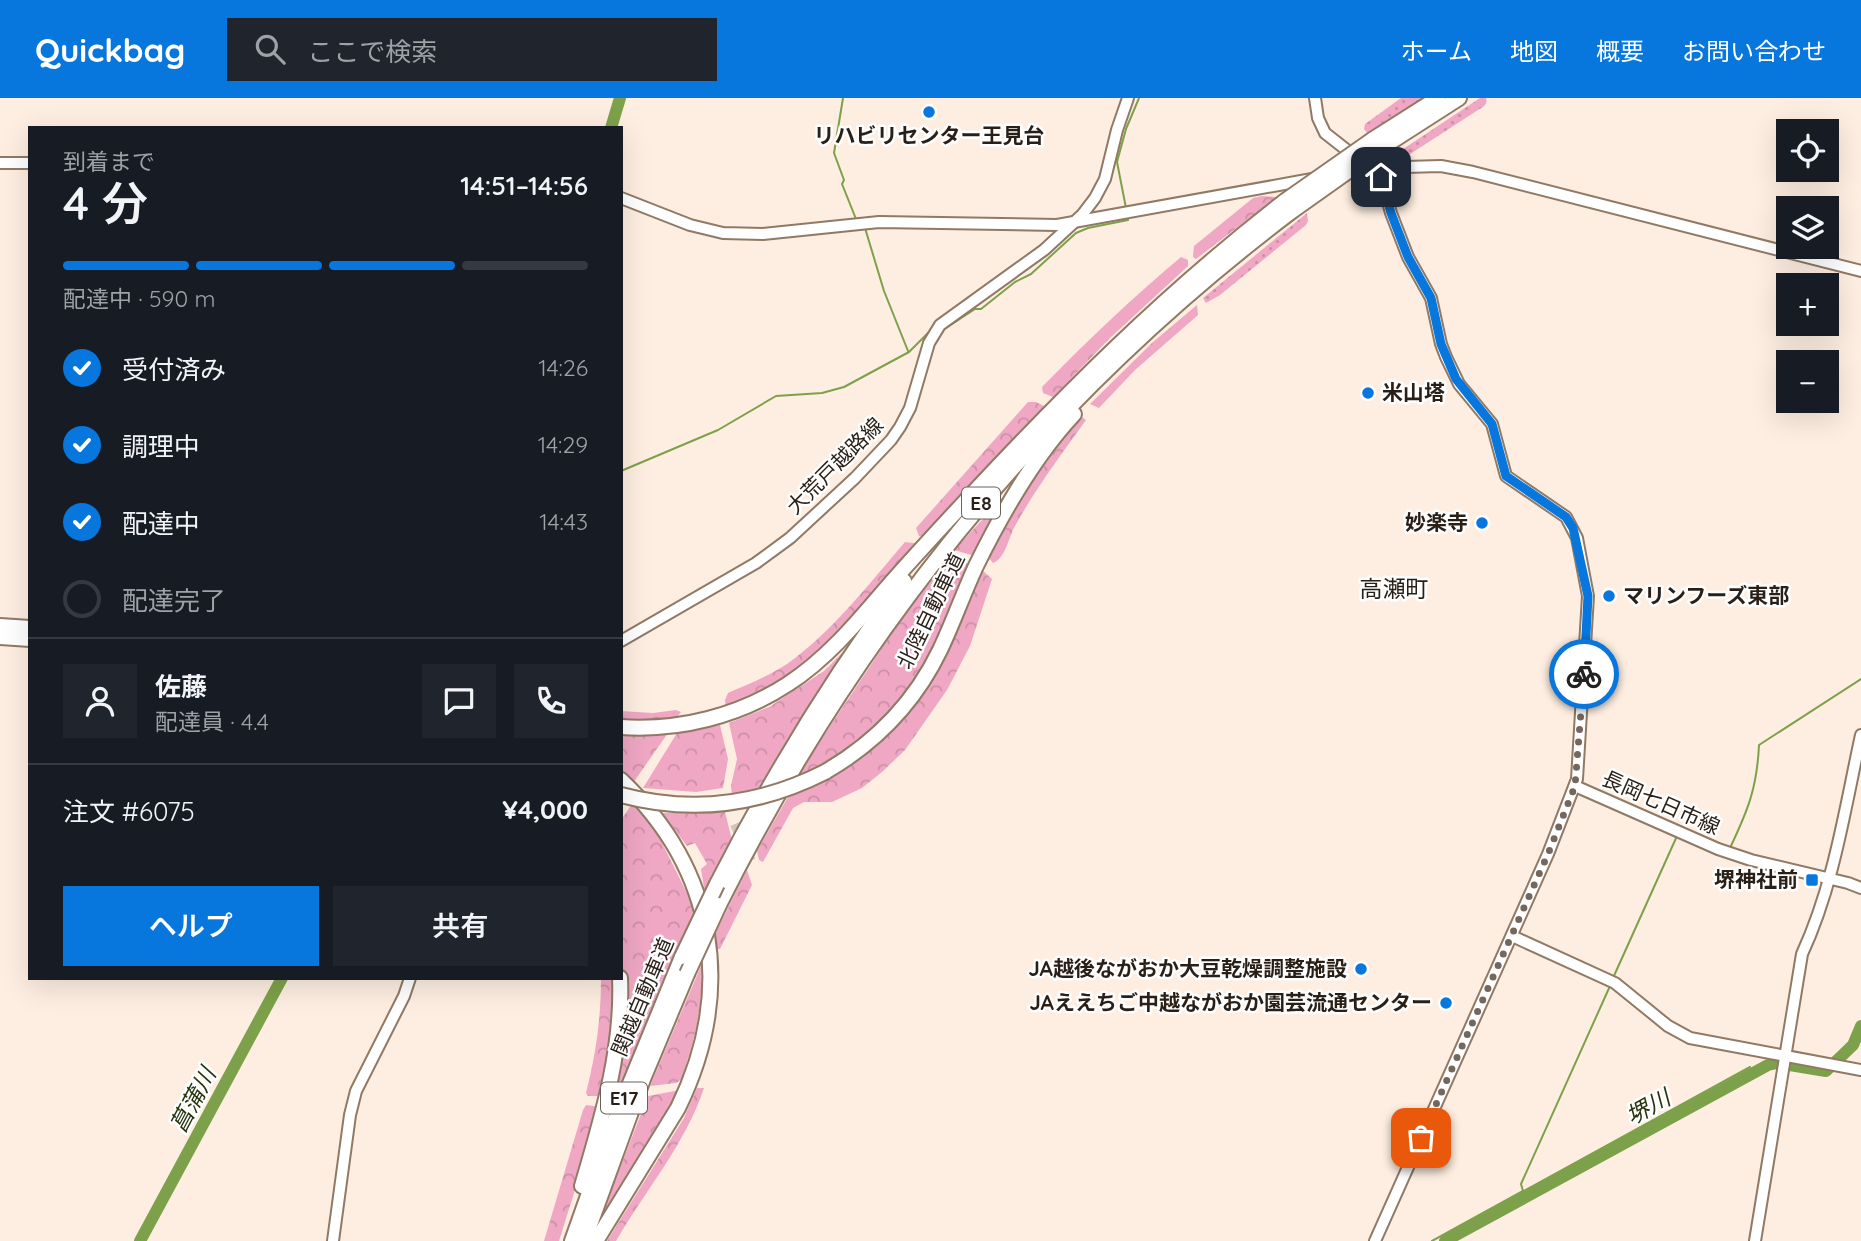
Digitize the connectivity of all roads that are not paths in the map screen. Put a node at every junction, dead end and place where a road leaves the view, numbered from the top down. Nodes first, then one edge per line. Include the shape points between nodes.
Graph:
1 (1128, 98) edge
2 (1315, 98) edge
3 (1438, 98) edge
4 (1459, 98) edge
5 (1375, 145) junction
6 (0, 163) edge
7 (28, 163) edge
8 (1371, 168) junction
9 (623, 199) edge
10 (1288, 206) junction
11 (1073, 223) junction
12 (1230, 258) junction
13 (1861, 271) edge
14 (993, 472) junction
15 (28, 628) edge
16 (2, 632) edge
17 (28, 638) edge
18 (623, 640) edge
19 (623, 727) edge
20 (1861, 735) edge
21 (623, 782) edge
22 (1575, 786) junction
23 (623, 795) edge
24 (738, 854) junction
25 (1830, 878) junction
26 (1861, 888) edge
27 (1512, 936) junction
28 (409, 980) edge
29 (620, 980) edge
30 (1786, 1056) junction
31 (1861, 1070) edge
32 (333, 1241) edge
33 (564, 1241) edge
34 (572, 1241) edge
35 (584, 1241) edge
36 (596, 1241) edge
37 (1375, 1241) edge
38 (1755, 1241) edge

1 - 11 street, 大荒戸越路線 via 1101,187
2 - 8 street, 長岡七日市線 via 1325,133
3 - 5 highway, 北陸自動車道 / E8
4 - 5 highway, 北陸自動車道 / E8
5 - 10 highway, 北陸自動車道 / E8, bridge
6 - 7 street
8 - 11 street
8 - 13 street via 1464,170
8 - 22 street, 長岡七日市線 via 1381,177 1408,257 1431,298 1441,344 1456,379 1495,432 1506,476 1566,517 1577,538 1588,596
9 - 11 street via 690,225 740,234 879,222
10 - 12 highway, 北陸自動車道 / E8
10 - 14 highway, 北陸自動車道 / E8 via 1187,281 1138,325
11 - 18 street, 大荒戸越路線 via 1044,250 940,326 929,343 901,427 813,518 745,570
12 - 23 highway, 北陸自動車道 / E8, bridge via 1067,422 1002,516 921,683 876,736 825,772 774,794 725,804 673,804
12 - 24 highway, 北陸自動車道 / E8 via 1073,403 950,540 868,650
14 - 19 highway, 北陸自動車道 / E8 via 827,653 786,685 713,718 659,727
14 - 24 highway, 北陸自動車道 / E8 via 915,566 859,644 765,794
15 - 16 highway
16 - 17 highway
20 - 25 street
21 - 36 highway via 665,831 689,877 705,920 712,985 703,1042 688,1088
22 - 25 street, 長岡七日市線 via 1717,849
22 - 27 street
24 - 34 highway, 関越自動車道 / E17, bridge via 717,884 682,957 613,1125
24 - 35 highway, 関越自動車道 / E17, bridge via 626,1123
25 - 26 street, 長岡七日市線
25 - 30 street via 1802,954
27 - 30 street via 1615,983 1678,1033 1702,1042
27 - 37 street
28 - 32 street via 356,1091
29 - 33 highway via 612,1072
30 - 31 street
30 - 38 street

